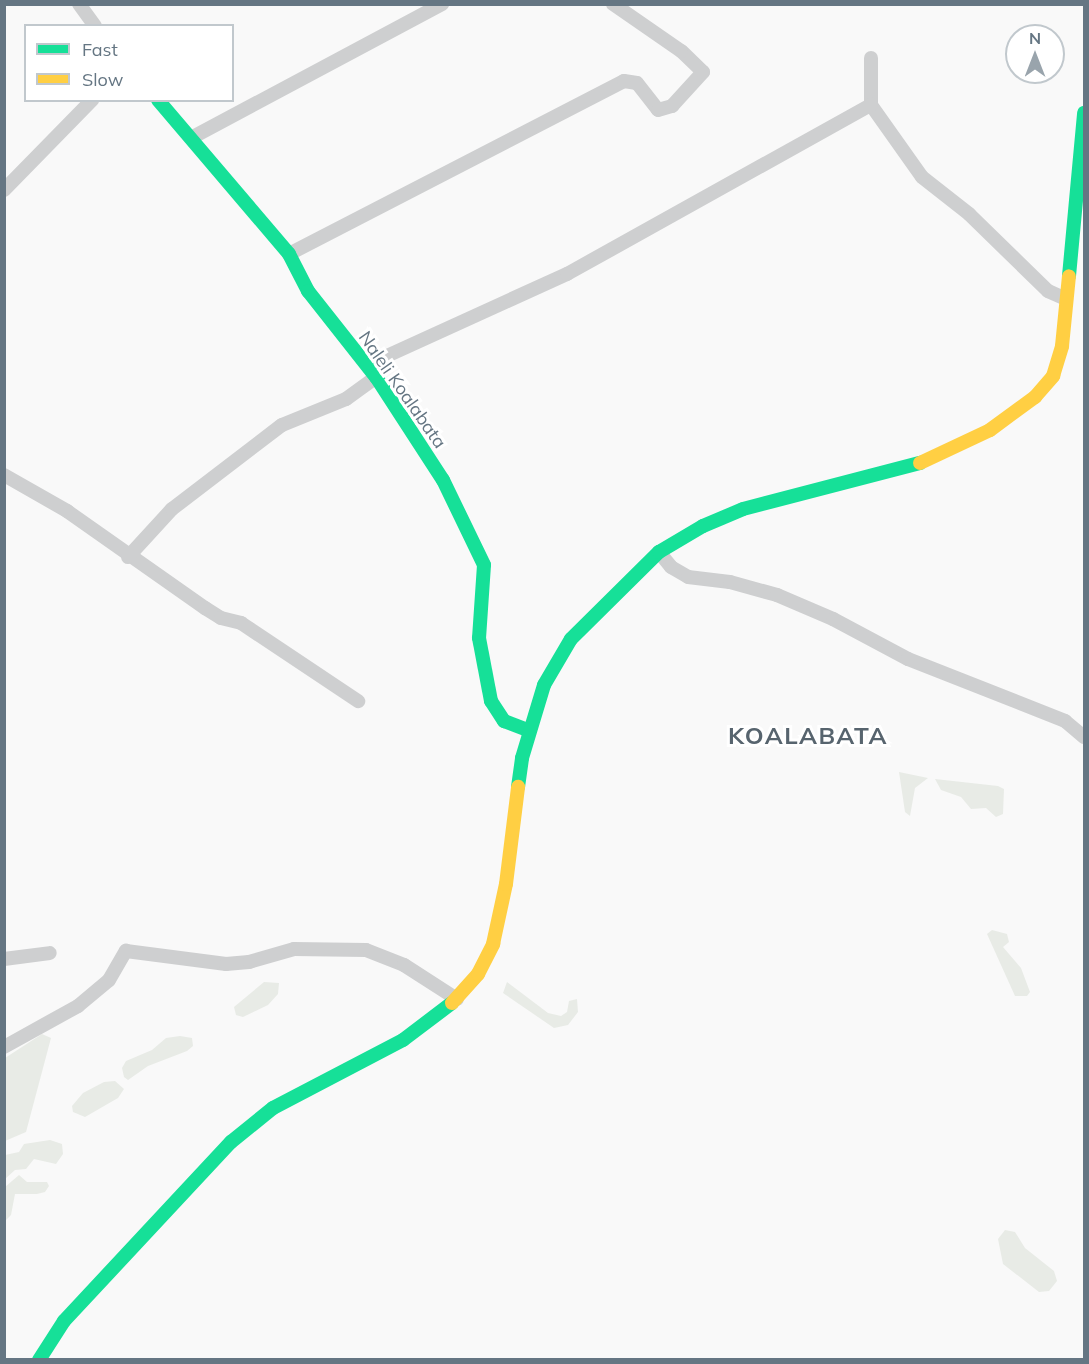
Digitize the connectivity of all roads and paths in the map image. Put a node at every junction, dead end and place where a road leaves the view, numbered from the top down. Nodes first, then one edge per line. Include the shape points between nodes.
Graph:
1 (79, 4) edge
2 (442, 4) edge
3 (613, 4) edge
4 (94, 24) edge
5 (871, 58) dead end
6 (90, 102) edge
7 (160, 102) edge
8 (871, 105) junction
9 (1084, 112) edge
10 (1083, 135) edge
11 (191, 138) junction
12 (4, 190) edge
13 (289, 255) junction
14 (1066, 299) junction
15 (366, 365) junction
16 (376, 377) junction
17 (4, 475) edge
18 (659, 552) junction
19 (128, 557) junction
20 (358, 700) dead end
21 (528, 730) junction
22 (1084, 736) edge
23 (50, 953) dead end
24 (4, 959) edge
25 (457, 999) junction
26 (4, 1047) edge
27 (39, 1359) edge

1 - 4 street
2 - 11 street
3 - 13 street via 681,51 703,72 672,106 658,110 637,83 624,81
5 - 8 street
6 - 12 street
7 - 11 street, Naleli Koalabata
8 - 14 street via 922,177 969,214 1048,291
8 - 15 street via 567,274
9 - 10 street
10 - 14 street
11 - 13 street, Naleli Koalabata
13 - 15 street, Naleli Koalabata via 330,322
14 - 18 street via 1062,346 1053,376 1035,398 990,430 938,457 879,476 743,509 703,526
15 - 16 street, Naleli Koalabata
16 - 19 street via 346,399 282,425 172,509
16 - 21 street, Naleli Koalabata via 466,523 484,566 479,638 491,701 504,721
17 - 19 street via 67,511
18 - 21 street via 571,639 544,685
18 - 22 street via 671,567 688,577 730,582 777,595 833,619 908,659 1065,721
19 - 20 street via 221,618 241,623
21 - 25 street via 506,884 493,944 478,974
23 - 24 street
25 - 26 street via 404,965 366,950 294,949 249,962 226,964 126,951 109,980 78,1006
25 - 27 street via 403,1040 273,1108 231,1142 64,1322

